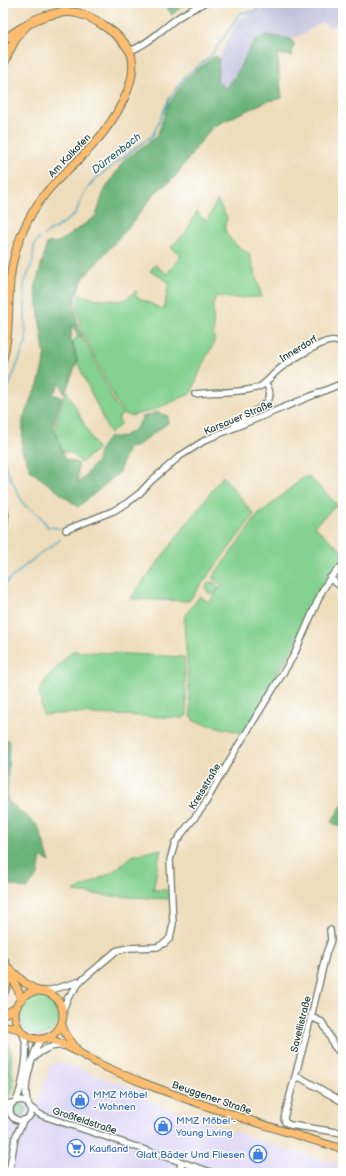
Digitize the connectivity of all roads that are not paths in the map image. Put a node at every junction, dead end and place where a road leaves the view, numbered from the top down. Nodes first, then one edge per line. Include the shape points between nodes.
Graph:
1 (204, 3) edge
2 (32, 22) junction
3 (3, 40) edge
4 (130, 51) junction
5 (3, 65) edge
6 (343, 346) edge
7 (3, 359) edge
8 (343, 383) edge
9 (266, 384) junction
10 (195, 394) dead end
11 (233, 429) junction
12 (3, 503) edge
13 (66, 530) dead end
14 (3, 535) edge
15 (343, 565) edge
16 (330, 578) junction
17 (343, 588) edge
18 (330, 930) dead end
19 (3, 958) edge
20 (7, 966) junction
21 (81, 981) junction
22 (41, 992) junction
23 (3, 995) edge
24 (21, 1000) junction
25 (16, 1007) junction
26 (63, 1011) junction
27 (3, 1013) edge
28 (311, 1017) junction
29 (3, 1025) edge
30 (62, 1025) junction
31 (21, 1031) junction
32 (45, 1038) junction
33 (66, 1046) junction
34 (80, 1052) junction
35 (343, 1056) edge
36 (32, 1061) junction
37 (295, 1077) junction
38 (14, 1102) junction
39 (27, 1102) junction
40 (343, 1102) edge
41 (3, 1104) edge
42 (3, 1108) edge
43 (30, 1108) junction
44 (10, 1113) junction
45 (41, 1116) junction
46 (14, 1119) junction
47 (26, 1119) junction
48 (343, 1133) edge
49 (15, 1138) junction
50 (343, 1149) edge
51 (182, 1162) junction
52 (9, 1173) edge
53 (178, 1173) edge
54 (214, 1173) edge

1 - 4 street via 176,19 145,44
2 - 3 highway
2 - 4 highway via 42,16 75,12 102,24 117,35
2 - 5 highway via 16,38
4 - 7 main road, Am Kalkofen via 132,75 117,111 92,146 45,194 23,230 12,269 8,333
6 - 9 street, Innerdorf via 336,341 326,342 277,371
8 - 11 street, Karsauer Straße
9 - 10 street, Innerdorf via 248,390
9 - 11 street via 269,394 267,403 240,420
11 - 13 street, Karsauer Straße via 207,439 180,456 127,503
12 - 14 main road
15 - 16 street, Kreisstraße
16 - 17 street
16 - 21 street, Kreisstraße via 294,655 203,807 175,843 170,860 173,924 170,938 157,947 116,951
18 - 28 street, Savellistraße via 331,940
19 - 20 main road
20 - 22 main road via 25,983
20 - 23 main road via 7,984
20 - 24 main road
21 - 22 street, Kreisstraße
21 - 26 street, Kreisstraße via 67,999
22 - 24 main road via 28,994
22 - 26 main road via 57,999
24 - 25 main road
25 - 27 main road
25 - 31 main road via 15,1016
26 - 30 main road
28 - 35 street via 322,1022 334,1046
28 - 37 street, Savellistraße
29 - 31 main road
30 - 32 main road via 56,1033
30 - 34 main road, Beuggener Straße
31 - 32 main road via 29,1037
31 - 38 street via 26,1046 25,1059 19,1093
32 - 33 main road, Beuggener Straße
32 - 36 street via 38,1044
33 - 34 main road, Beuggener Straße
33 - 36 street via 47,1048
34 - 50 main road, Beuggener Straße via 110,1069 177,1096
36 - 39 street via 26,1084
37 - 40 street
37 - 48 street, Savellistraße via 285,1122 290,1125
38 - 39 street
38 - 41 street
38 - 44 street
39 - 43 street
42 - 44 street
43 - 45 street, Großfeldstraße
43 - 47 street via 31,1113
44 - 46 street
45 - 47 street, Großfeldstraße
45 - 51 street, Großfeldstraße
46 - 47 street
46 - 49 street
47 - 49 street
49 - 52 street
51 - 53 street
51 - 54 street, Großfeldstraße

